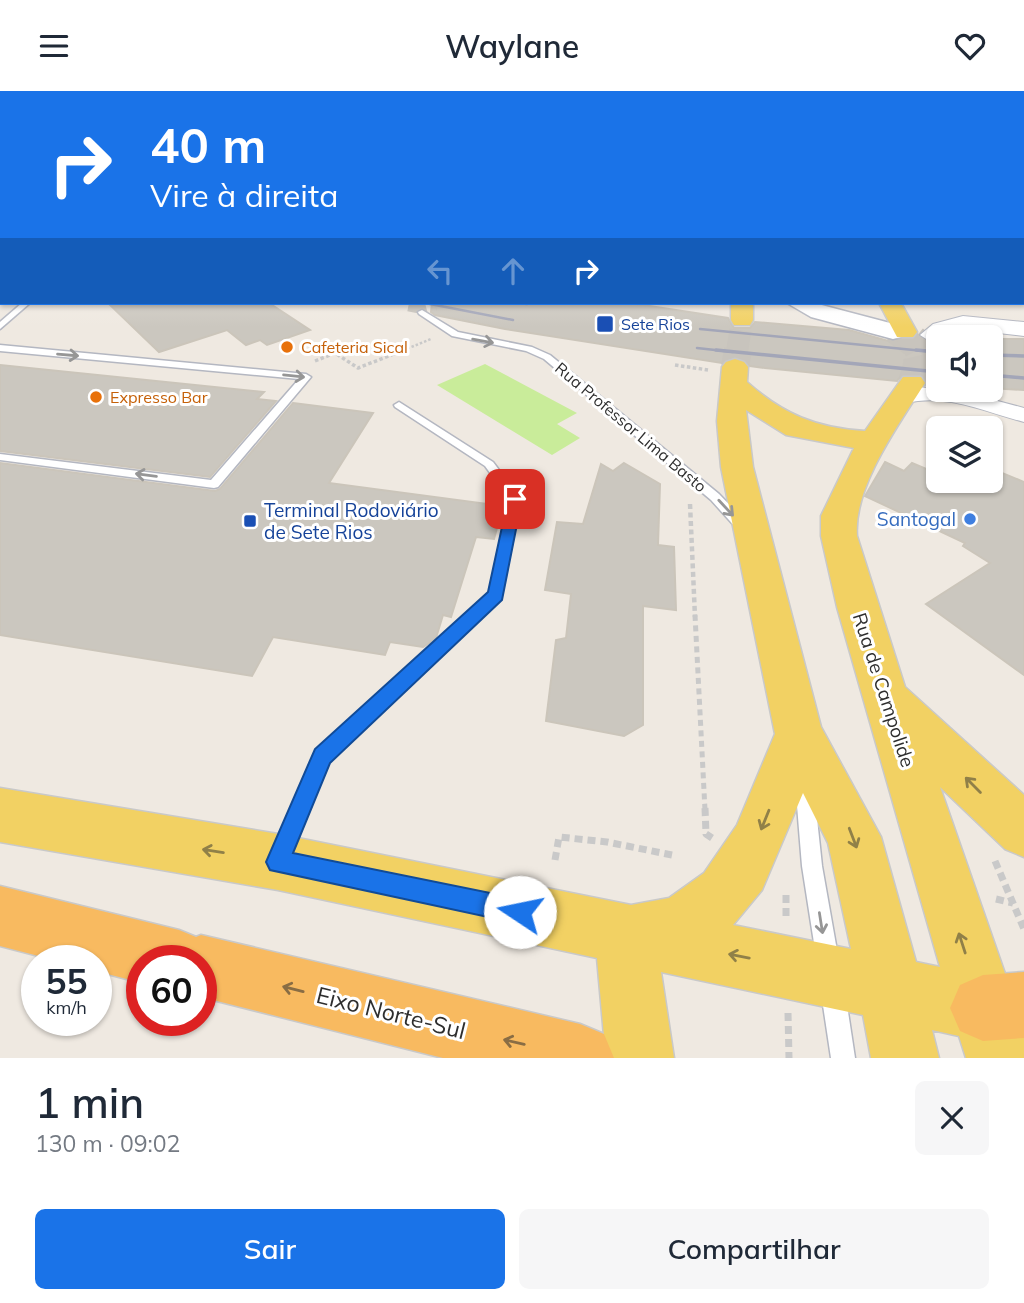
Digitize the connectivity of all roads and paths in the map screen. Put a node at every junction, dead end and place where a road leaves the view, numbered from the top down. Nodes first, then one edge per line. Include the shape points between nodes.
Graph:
1 (24, 305) edge
2 (802, 305) edge
3 (891, 305) edge
4 (937, 305) dead end
5 (422, 312) dead end
6 (1024, 320) edge
7 (948, 325) tunnel mouth
8 (991, 325) edge
9 (0, 326) edge
10 (1003, 326) edge
11 (1024, 329) edge
12 (436, 337) dead end
13 (0, 348) edge
14 (675, 365) dead end
15 (358, 368) dead end
16 (726, 374) junction
17 (909, 390) joint
18 (991, 402) edge
19 (400, 405) dead end
20 (1015, 412) edge
21 (873, 440) junction
22 (0, 457) edge
23 (750, 534) junction
24 (888, 699) junction
25 (799, 734) junction
26 (0, 815) edge
27 (1024, 830) edge
28 (672, 855) dead end
29 (555, 860) dead end
30 (278, 862) junction
31 (0, 916) edge
32 (625, 933) junction
33 (126, 948) edge
34 (217, 969) edge
35 (860, 982) junction
36 (1008, 1028) edge
37 (624, 1058) edge
38 (843, 1058) edge
39 (905, 1058) edge

1 - 9 lane
2 - 3 main road via 899,332
4 - 6 street
5 -> 23 lane, Rua Professor Lima Basto via 455,334 547,357 715,497
7 - 8 street
10 - 11 street
12 - 15 path
13 -> 22 lane via 306,377 214,484
14 - 16 path
16 - 21 main road via 778,422 830,437
16 - 23 main road
17 - 20 street
17 - 21 main road, Rua de Campolide
18 - 20 street
19 - 30 lane via 489,464 515,499 496,595 322,756
21 - 24 main road, Rua de Campolide via 838,516 839,536
23 - 25 main road
27 -> 24 main road
36 -> 24 main road, Rua de Campolide
25 -> 32 main road via 747,865 725,895 676,927
25 -> 35 main road via 854,837
30 -> 26 main road
28 - 29 path via 559,837
30 - 32 main road
31 - 33 highway
35 -> 32 main road
32 - 37 main road
37 -> 34 highway, Eixo Norte-Sul
35 - 36 main road
35 - 38 lane
35 - 39 main road

